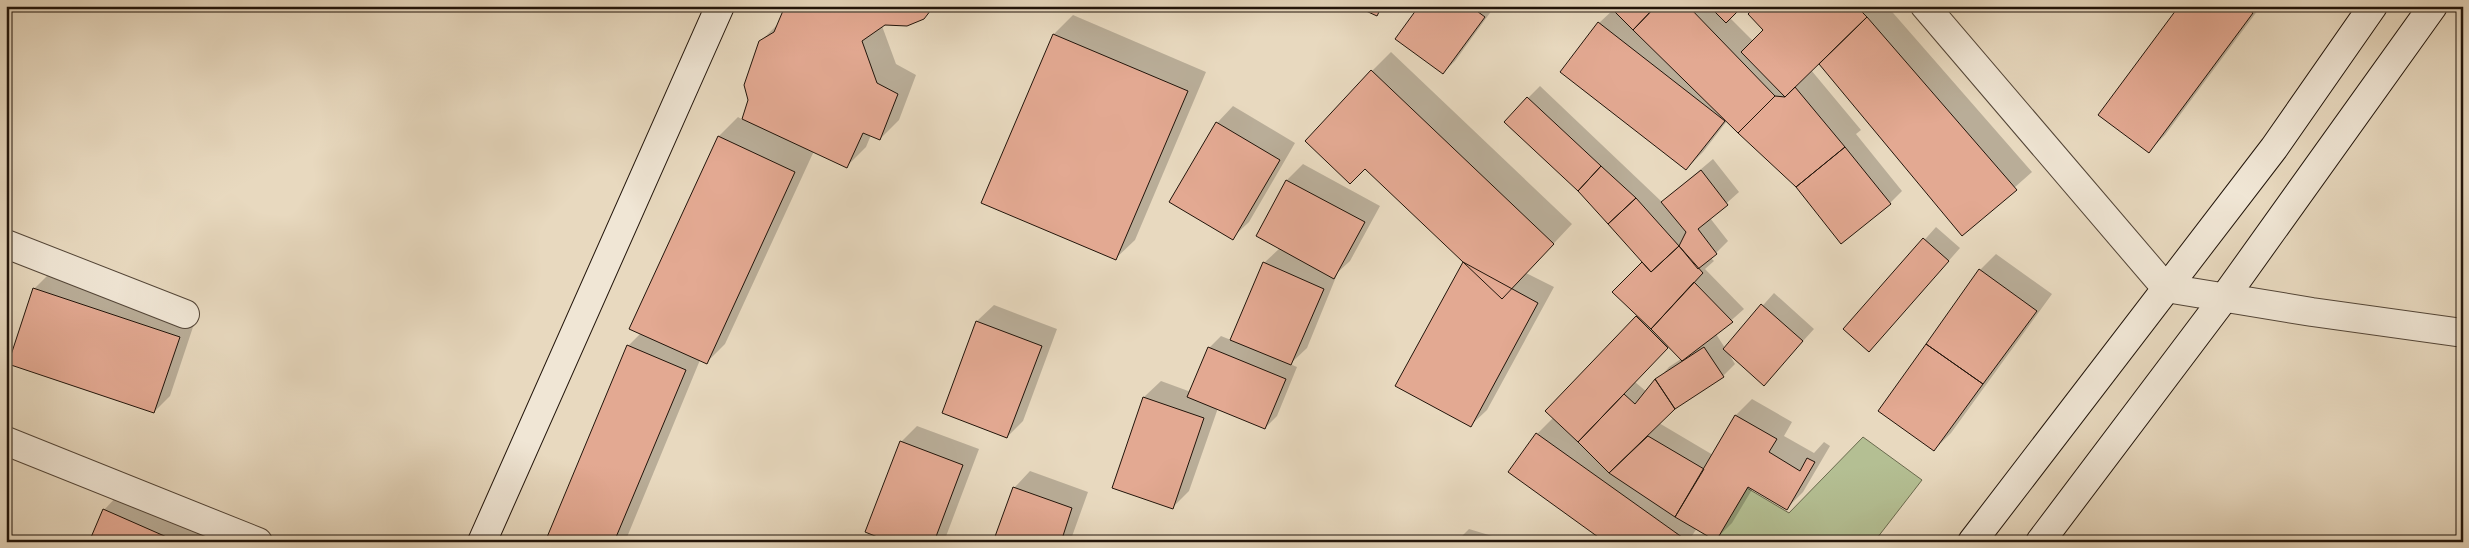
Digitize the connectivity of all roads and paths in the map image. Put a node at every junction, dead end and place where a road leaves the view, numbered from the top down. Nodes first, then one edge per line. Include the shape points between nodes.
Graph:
1 (720, 6) edge
2 (1925, 6) edge
3 (2374, 6) edge
4 (2433, 6) edge
5 (6, 244) edge
6 (2166, 288) junction
7 (2224, 298) junction
8 (185, 314) dead end
9 (2463, 333) edge
10 (6, 441) edge
11 (258, 542) edge
12 (482, 542) edge
13 (1972, 542) edge
14 (2040, 542) edge

1 - 12 street
2 - 6 street
3 - 6 street via 2274,148
4 - 7 street
5 - 8 street
6 - 7 street
6 - 13 street
7 - 9 street
7 - 14 street
10 - 11 street

